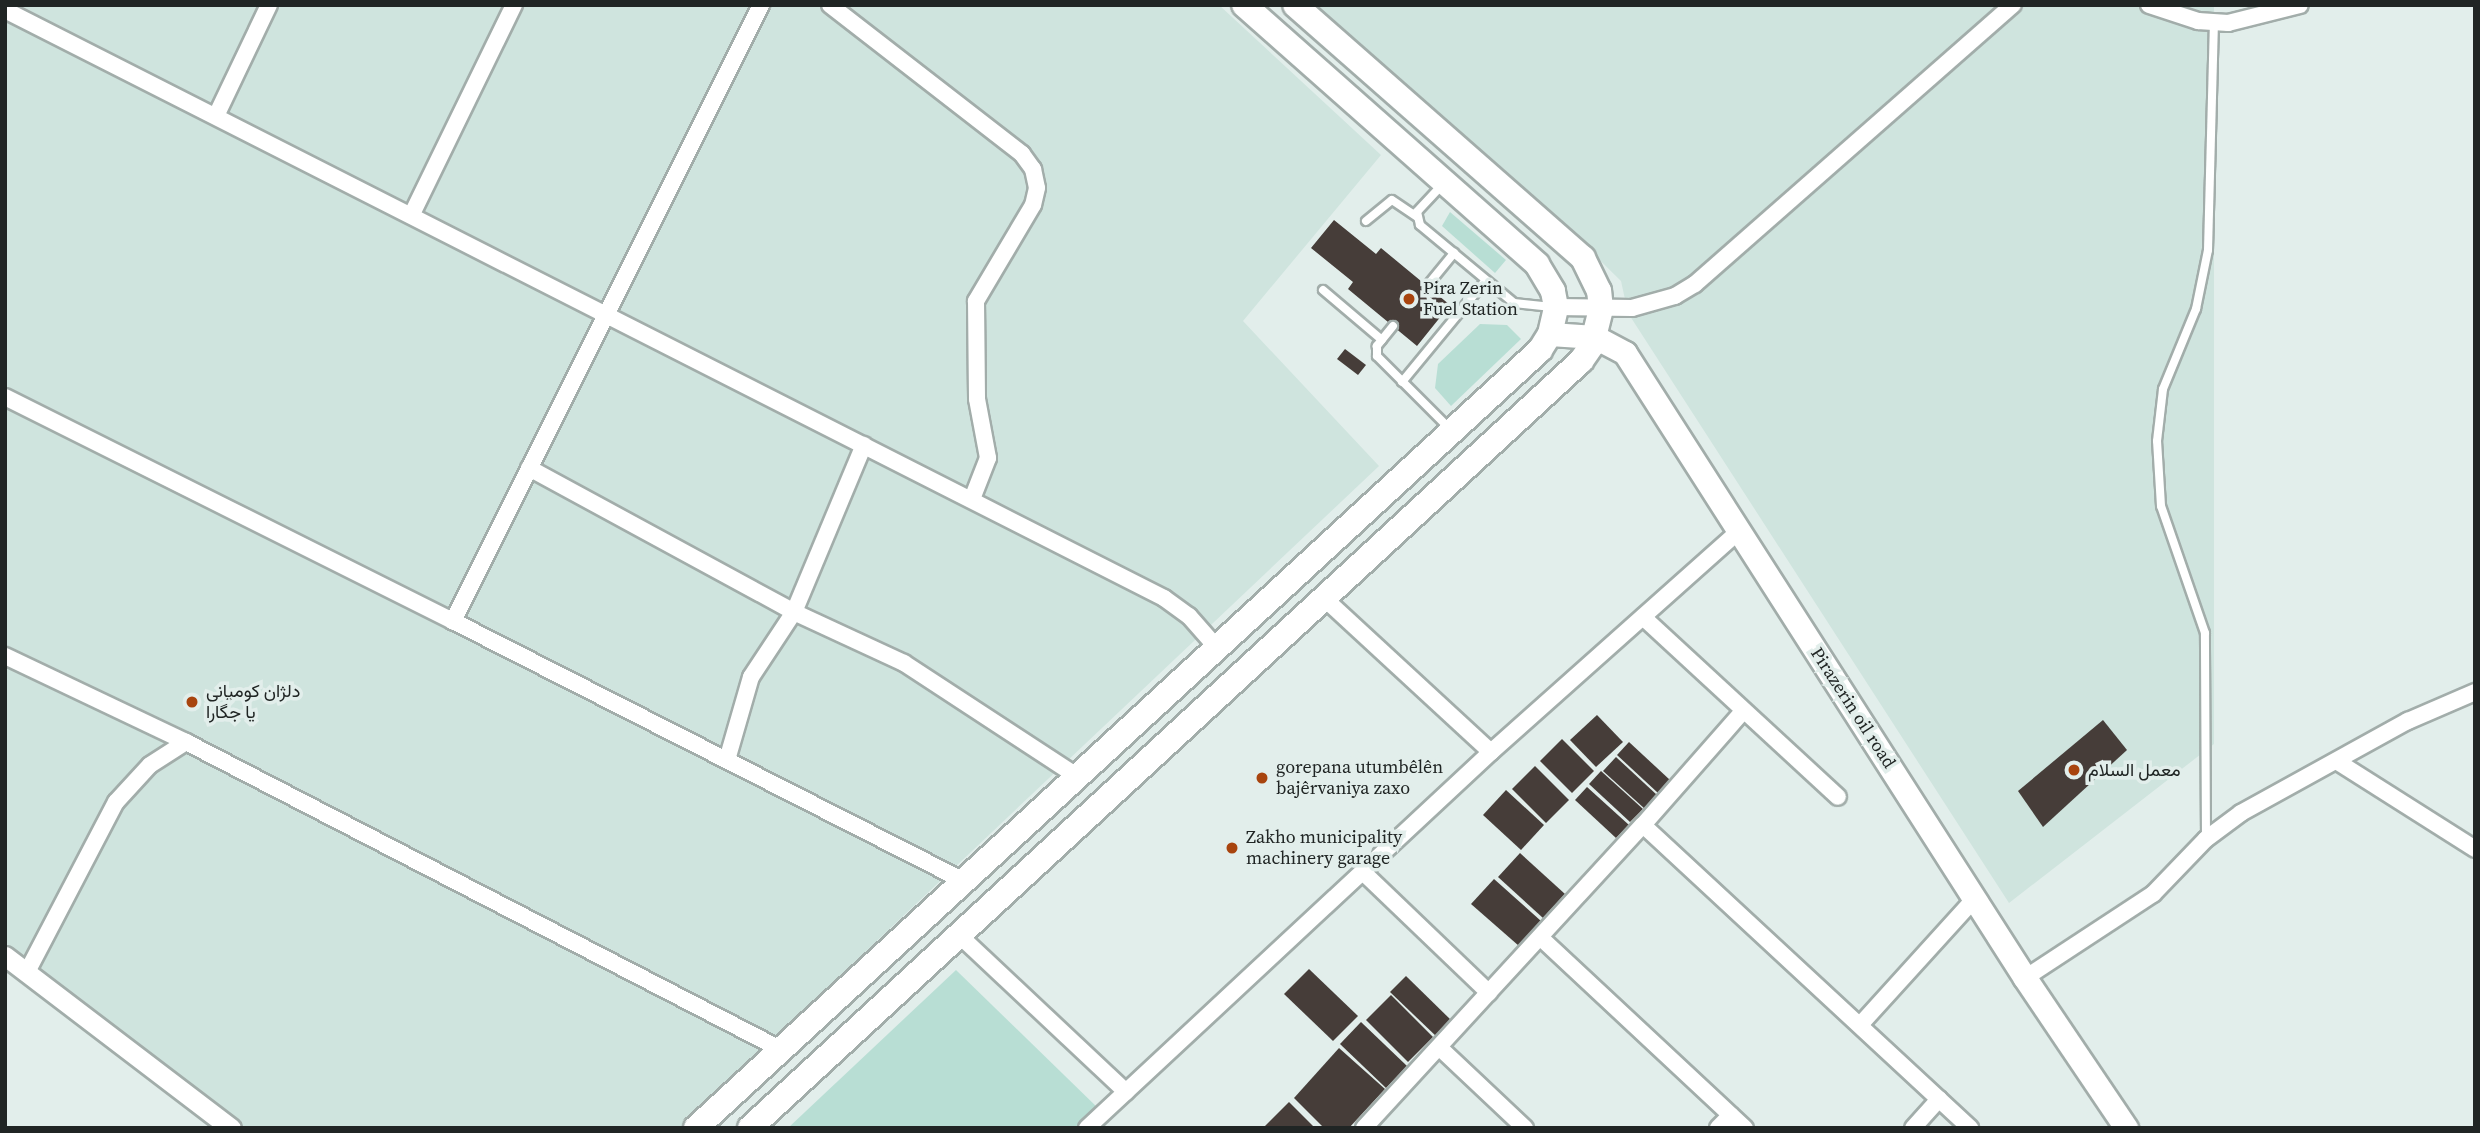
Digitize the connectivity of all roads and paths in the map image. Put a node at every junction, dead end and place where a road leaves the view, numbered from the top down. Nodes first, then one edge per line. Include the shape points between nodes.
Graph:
1 (269, 5) edge
2 (514, 5) edge
3 (761, 5) edge
4 (830, 5) edge
5 (1244, 5) edge
6 (1295, 5) edge
7 (2013, 5) edge
8 (2149, 5) edge
9 (2300, 5) edge
10 (9, 14) edge
11 (2214, 23) junction
12 (216, 116) junction
13 (1444, 183) junction
14 (412, 214) junction
15 (1417, 217) junction
16 (1366, 221) dead end
17 (1454, 253) junction
18 (1486, 280) junction
19 (1427, 286) dead end
20 (1323, 290) dead end
21 (1556, 307) junction
22 (1601, 309) junction
23 (605, 315) junction
24 (1393, 326) dead end
25 (1550, 334) junction
26 (1595, 337) junction
27 (1382, 340) junction
28 (1402, 382) junction
29 (5, 397) edge
30 (1453, 431) junction
31 (864, 445) junction
32 (529, 468) junction
33 (972, 499) junction
34 (1739, 531) junction
35 (1324, 598) junction
36 (794, 612) junction
37 (1643, 617) junction
38 (453, 621) junction
39 (1217, 648) junction
40 (5, 656) edge
41 (2475, 692) edge
42 (1743, 710) junction
43 (186, 742) junction
44 (1491, 752) junction
45 (726, 760) junction
46 (2338, 762) junction
47 (1077, 776) junction
48 (1838, 797) dead end
49 (1643, 825) junction
50 (2206, 839) junction
51 (2475, 849) edge
52 (1364, 873) junction
53 (962, 880) junction
54 (1976, 897) junction
55 (959, 935) junction
56 (1541, 937) junction
57 (5, 956) edge
58 (27, 972) junction
59 (2025, 978) junction
60 (1489, 993) junction
61 (1860, 1025) junction
62 (1440, 1048) junction
63 (780, 1049) junction
64 (1125, 1092) junction
65 (1939, 1099) junction
66 (1731, 1115) junction
67 (231, 1128) edge
68 (696, 1128) edge
69 (750, 1128) edge
70 (1087, 1128) edge
71 (1364, 1128) edge
72 (1525, 1128) edge
73 (1718, 1128) edge
74 (1745, 1128) edge
75 (1913, 1128) edge
76 (1970, 1128) edge
77 (2126, 1128) edge

1 - 12 street
2 - 14 street
3 - 23 street
4 - 33 street via 1022,153 1033,169 1037,188 1033,205 976,301 977,399 988,458
5 - 13 main road
6 - 22 main road via 1583,258 1596,282
7 - 22 street via 1695,284 1654,304
8 - 11 street
9 - 11 street via 2243,22
10 - 12 street
11 - 50 lane via 2208,250 2196,309 2162,389 2157,441 2161,506 2205,633
12 - 14 street
13 - 15 lane
13 - 21 main road via 1537,264 1547,276
14 - 23 street
15 - 16 lane via 1392,200
15 - 17 lane
17 - 18 lane
17 - 19 lane
18 - 21 lane via 1519,306
18 - 28 lane
20 - 27 lane
21 - 22 street
21 - 25 main road
22 - 26 main road
23 - 31 street
23 - 32 street
24 - 27 lane
25 - 26 main road, Pirazerin oil road
25 - 30 main road via 1540,351
26 - 34 main road, Pirazerin oil road via 1625,353
26 - 35 main road via 1581,361
27 - 28 lane via 1376,353
28 - 30 lane
29 - 38 street
30 - 39 main road
31 - 33 street
31 - 36 street
32 - 36 street
32 - 38 street
33 - 39 street via 1164,598 1189,616
34 - 37 street
34 - 54 main road, Pirazerin oil road
35 - 44 street
35 - 55 main road
36 - 45 street via 751,677
36 - 47 street via 904,663
37 - 42 street
37 - 44 street
38 - 45 street
39 - 47 main road
40 - 43 street
41 - 46 street via 2408,721
42 - 48 street
42 - 49 street
43 - 58 street via 149,765 116,802
43 - 63 street
44 - 52 street
45 - 53 street
46 - 50 street via 2241,813
46 - 51 street
47 - 53 main road
49 - 56 street
49 - 61 street
50 - 59 street via 2153,894
52 - 60 street
52 - 64 street
53 - 63 main road
54 - 59 main road, Pirazerin oil road
54 - 61 street
55 - 64 street
55 - 69 main road
56 - 60 street
56 - 66 street
57 - 58 street
58 - 67 street
59 - 77 main road, Pirazerin oil road
60 - 62 street
61 - 65 street
62 - 71 street
62 - 72 street
63 - 68 main road
64 - 70 street
65 - 75 street
65 - 76 street
66 - 73 street
66 - 74 street

